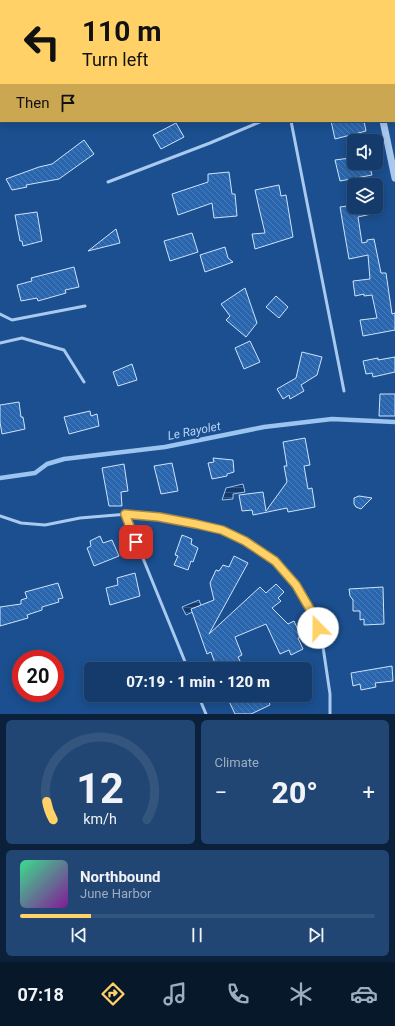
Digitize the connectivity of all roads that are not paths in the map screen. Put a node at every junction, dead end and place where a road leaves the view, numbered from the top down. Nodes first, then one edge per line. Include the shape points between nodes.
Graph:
1 (260, 122) edge
2 (291, 122) edge
3 (383, 122) edge
4 (395, 178) edge
5 (108, 182) dead end
6 (85, 306) dead end
7 (0, 314) edge
8 (0, 343) edge
9 (84, 382) dead end
10 (344, 392) dead end
11 (125, 514) junction
12 (0, 516) edge
13 (185, 662) edge
14 (201, 702) edge
15 (206, 714) edge
16 (330, 714) edge

1 - 5 lane
2 - 10 lane
3 - 4 street
6 - 7 lane via 12,320
8 - 9 lane via 22,338 64,350
11 - 12 lane via 80,518 45,525 21,523
11 - 13 lane
11 - 16 lane via 159,517 222,530 245,541 275,561 296,585 314,616 322,640 330,694
14 - 15 lane

